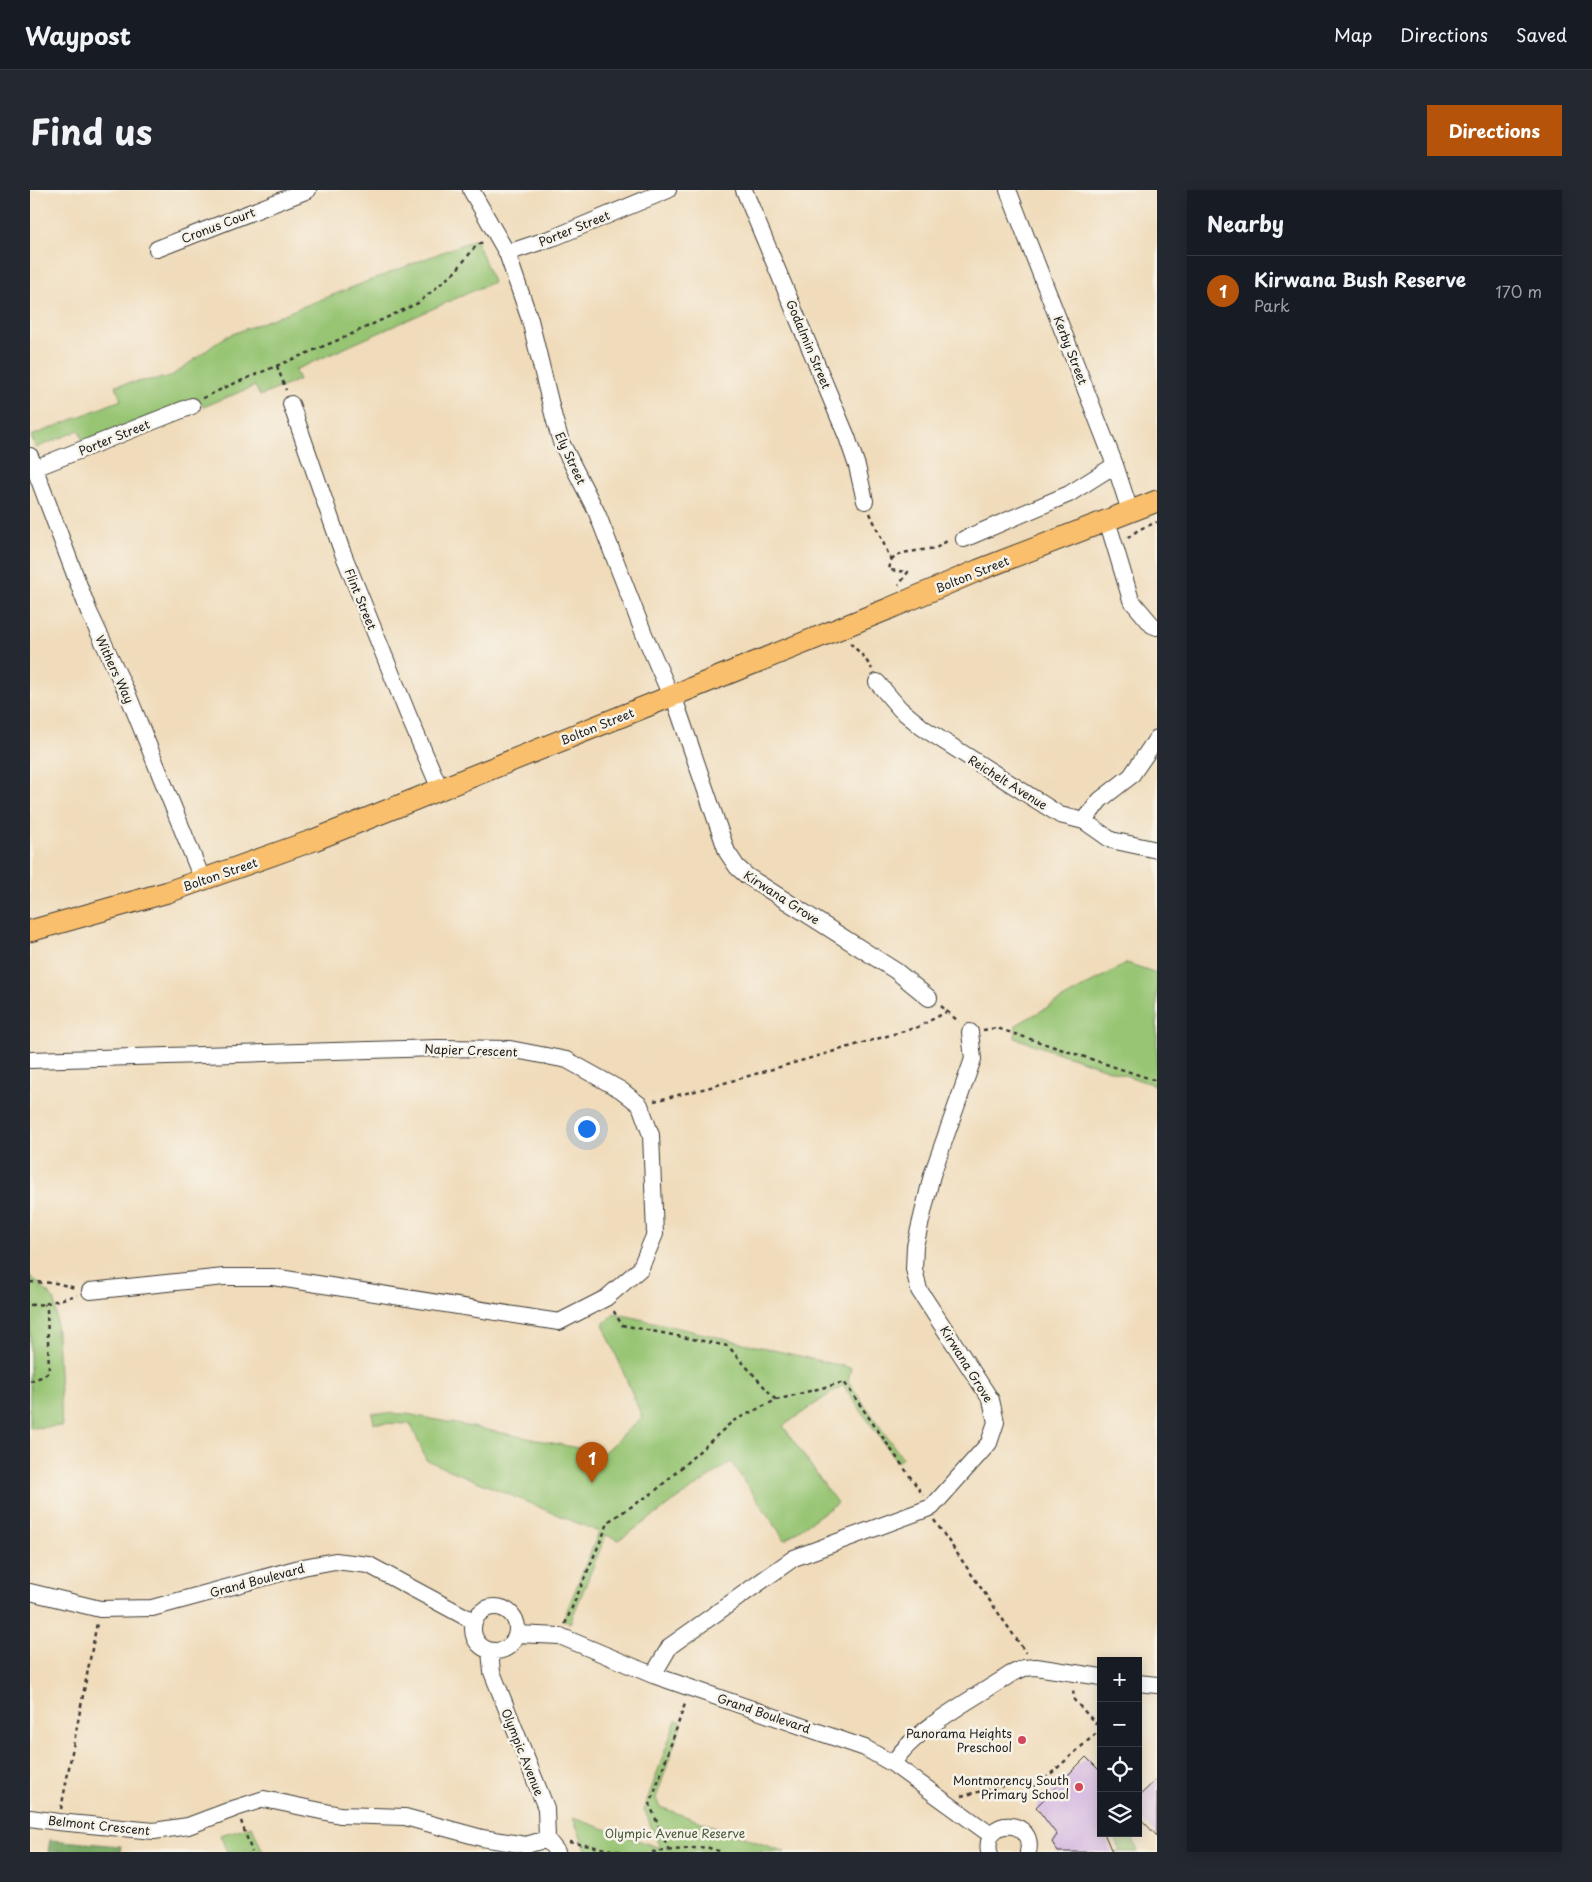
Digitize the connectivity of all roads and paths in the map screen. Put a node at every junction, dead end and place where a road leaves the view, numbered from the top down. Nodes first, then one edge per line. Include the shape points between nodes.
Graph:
1 (308, 190) edge
2 (471, 190) edge
3 (668, 190) edge
4 (744, 190) edge
5 (1008, 190) edge
6 (496, 233) junction
7 (157, 249) dead end
8 (507, 253) junction
9 (277, 366) junction
10 (291, 404) joint
11 (192, 406) joint
12 (32, 462) edge
13 (1115, 465) junction
14 (865, 500) joint
15 (1157, 501) edge
16 (1130, 512) junction
17 (1108, 520) junction
18 (964, 539) joint
19 (891, 560) junction
20 (888, 609) junction
21 (1157, 627) edge
22 (838, 628) junction
23 (878, 682) joint
24 (672, 695) junction
25 (1157, 738) edge
26 (440, 789) junction
27 (1084, 821) junction
28 (1157, 850) edge
29 (203, 880) junction
30 (30, 931) edge
31 (929, 998) joint
32 (948, 1011) junction
33 (970, 1032) junction
34 (30, 1060) edge
35 (1157, 1081) edge
36 (640, 1105) junction
37 (30, 1282) edge
38 (90, 1291) junction
39 (606, 1298) junction
40 (44, 1304) junction
41 (30, 1306) edge
42 (30, 1381) edge
43 (776, 1400) junction
44 (932, 1508) junction
45 (30, 1592) edge
46 (100, 1609) junction
47 (473, 1621) junction
48 (517, 1634) junction
49 (560, 1636) junction
50 (490, 1651) junction
51 (1036, 1667) junction
52 (653, 1675) junction
53 (1097, 1676) edge
54 (1073, 1681) dead end
55 (1142, 1683) edge
56 (1157, 1684) edge
57 (690, 1687) junction
58 (893, 1764) junction
59 (943, 1800) junction
60 (236, 1808) junction
61 (30, 1818) edge
62 (58, 1822) junction
63 (991, 1835) junction
64 (552, 1845) edge
65 (670, 1851) junction
66 (252, 1852) edge
67 (622, 1852) edge
68 (652, 1852) edge
69 (722, 1852) edge
70 (989, 1852) edge
71 (1028, 1852) edge

1 - 7 street, Cronus Court
2 - 6 street, Ely Street
3 - 8 street, Porter Street
4 - 14 street, Godalmin Street via 847,437
5 - 13 street, Kerby Street
6 - 8 street, Ely Street
6 - 9 path via 474,247 456,271 418,303
8 - 24 street, Ely Street via 530,320 562,442 597,513 644,634
9 - 10 path
9 - 11 path via 216,391
10 - 26 street, Flint Street via 342,551
11 - 12 street, Porter Street
12 - 29 street, Withers Way via 89,612 128,695
13 - 16 street, Kerby Street
13 - 18 street via 1069,494
14 - 19 path
15 - 16 main road, Bolton Street
16 - 17 main road, Bolton Street
17 - 20 main road, Bolton Street
17 - 21 street via 1131,600
18 - 19 path via 955,536 936,548 902,553
19 - 20 path via 888,570 908,572
20 - 22 main road, Bolton Street
22 - 23 path via 864,657
22 - 24 main road, Bolton Street
23 - 27 street, Reichelt Avenue via 900,709 923,728 1060,815
24 - 26 main road, Bolton Street
24 - 31 street, Kirwana Grove via 727,852 737,867 896,970
25 - 27 street via 1131,776 1100,800
26 - 29 main road, Bolton Street
27 - 28 street, Reichelt Avenue via 1111,840
29 - 30 main road, Bolton Street
31 - 32 path
32 - 33 path
32 - 36 path via 918,1027
33 - 35 path via 997,1028
33 - 44 street, Kirwana Grove via 973,1059 932,1175 914,1269 919,1290 991,1400 996,1422 989,1443
34 - 36 street, Napier Crescent via 438,1048 510,1049 567,1060 621,1090
36 - 39 street via 650,1135 655,1234 640,1269
37 - 38 path via 56,1283
38 - 39 street via 224,1277 273,1277 559,1322
38 - 40 path
39 - 43 path via 622,1325 728,1346
40 - 41 path
40 - 42 path via 50,1371
43 - 44 path via 844,1382
43 - 49 path via 733,1421 654,1492 608,1521
44 - 51 path via 934,1520
44 - 52 street, Kirwana Grove via 794,1558 670,1646
45 - 46 street, Grand Boulevard
46 - 47 street, Grand Boulevard via 152,1608 335,1561 369,1565
46 - 62 path
47 - 48 street via 490,1606 501,1607 516,1622
47 - 50 street via 472,1634 479,1645
48 - 49 street, Grand Boulevard
48 - 50 street via 512,1644 502,1650
49 - 52 street, Grand Boulevard
50 - 64 street, Olympic Avenue via 492,1672 546,1808
51 - 53 street
51 - 58 street via 1011,1674 926,1729 904,1748
52 - 57 street, Grand Boulevard
54 - 59 path via 1074,1700 1101,1729 1037,1786 1008,1785
55 - 56 street
57 - 58 street, Grand Boulevard via 865,1748
57 - 65 path via 650,1805
58 - 59 street, Grand Boulevard
59 - 63 street, Grand Boulevard
60 - 62 street, Belmont Crescent via 188,1826 154,1831
60 - 64 street, Belmont Crescent via 264,1799 340,1815 405,1817 482,1838 526,1845
60 - 66 path
61 - 62 street, Belmont Crescent
63 - 70 street
63 - 71 street via 1002,1826 1014,1826 1028,1838
64 - 67 path
65 - 68 path
65 - 69 path via 706,1847

